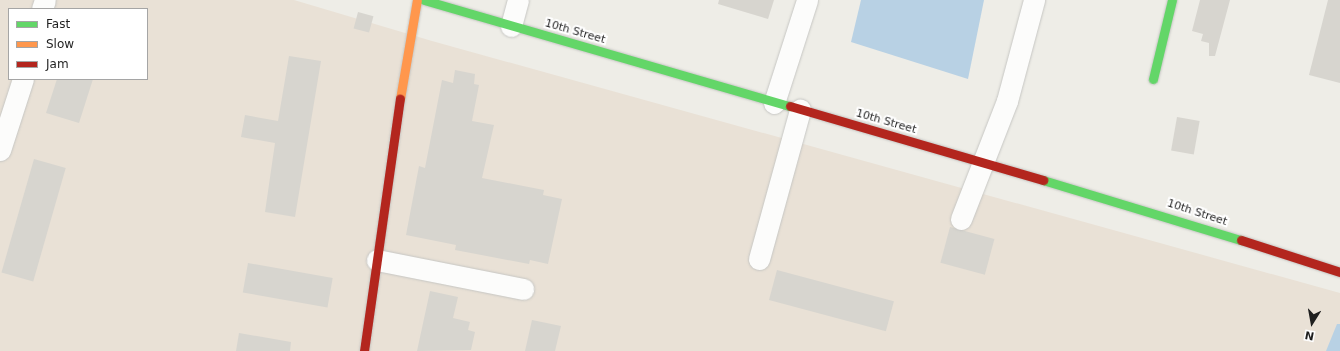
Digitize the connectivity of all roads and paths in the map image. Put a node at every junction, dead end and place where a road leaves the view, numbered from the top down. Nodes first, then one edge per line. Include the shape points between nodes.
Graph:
1 (417, 0) edge
2 (424, 0) edge
3 (518, 0) edge
4 (807, 0) edge
5 (1034, 0) edge
6 (1172, 0) edge
7 (511, 26) junction
8 (1153, 78) dead end
9 (23, 80) edge
10 (774, 103) junction
11 (800, 110) junction
12 (0, 150) edge
13 (984, 162) junction
14 (961, 219) dead end
15 (759, 259) dead end
16 (377, 260) junction
17 (1340, 272) edge
18 (522, 289) dead end
19 (364, 351) edge

1 - 16 street
2 - 7 street, 10th Street
3 - 7 street
4 - 10 street
5 - 13 street via 1007,101
6 - 8 street
7 - 10 street, 10th Street
9 - 12 street
10 - 11 street, 10th Street
11 - 13 street, 10th Street
11 - 15 street
13 - 14 street
13 - 17 street, 10th Street via 1179,219
16 - 18 street
16 - 19 street

